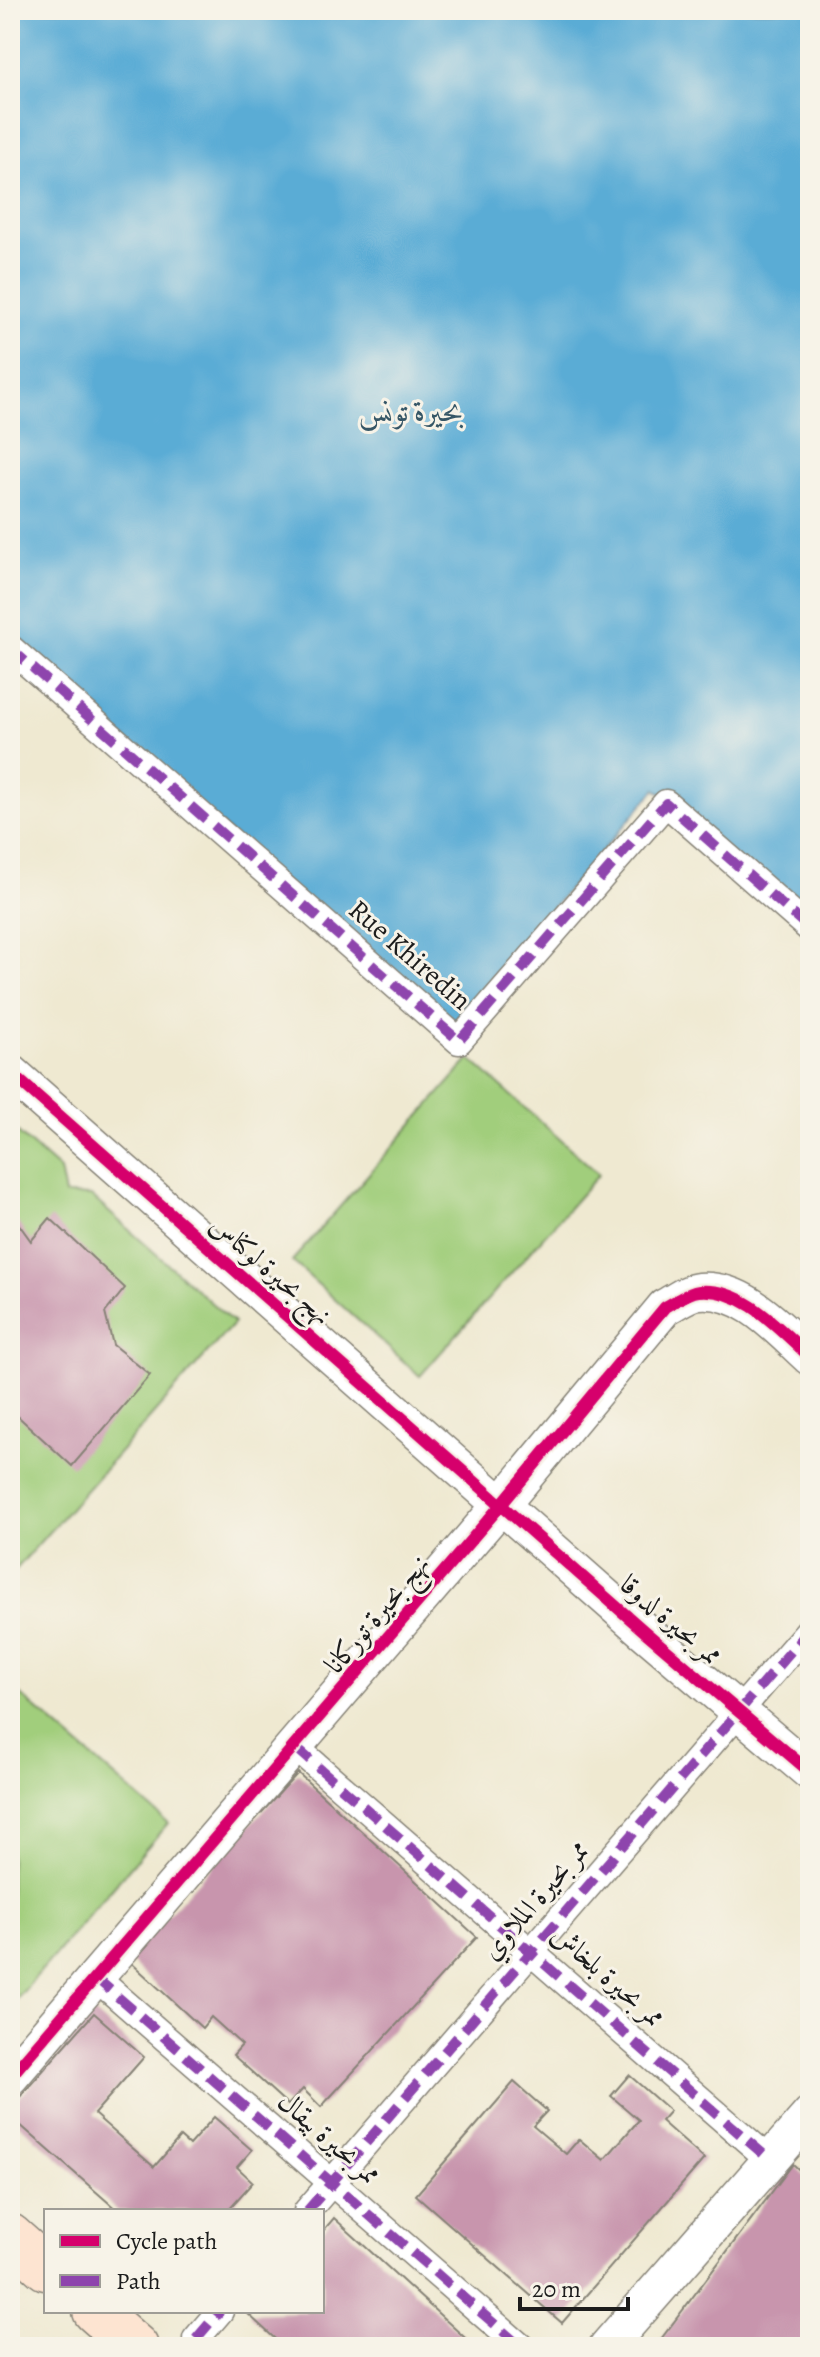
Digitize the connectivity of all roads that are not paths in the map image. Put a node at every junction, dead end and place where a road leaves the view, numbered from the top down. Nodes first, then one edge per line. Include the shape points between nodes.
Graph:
1 (10, 648) edge
2 (810, 929) edge
3 (10, 1072) edge
4 (810, 1357) edge
5 (501, 1505) junction
6 (810, 1629) edge
7 (740, 1710) junction
8 (295, 1747) junction
9 (810, 1772) edge
10 (532, 1953) junction
11 (95, 1977) junction
12 (10, 2077) edge
13 (810, 2115) edge
14 (770, 2160) junction
15 (332, 2183) junction
16 (309, 2209) edge
17 (10, 2236) edge
18 (44, 2266) edge
19 (97, 2313) edge
20 (218, 2313) edge
21 (196, 2339) dead end
22 (136, 2347) edge
23 (521, 2347) edge
24 (607, 2347) edge

1 - 2 street, Rue Khiredin via 459,1041 666,803
3 - 5 street, نهج بحيرة لوكناس
4 - 5 street, نهج بحيرة توركانا via 754,1308 720,1292 696,1291 665,1307
5 - 7 street, ممر بحيرة لدوقا
5 - 8 street, نهج بحيرة توركانا
6 - 7 street, ممر بحيرة الملاوي
7 - 9 street, ممر بحيرة لدوقا
7 - 10 street, ممر بحيرة الملاوي
8 - 10 street, ممر بحيرة بلخاش
8 - 11 street, نهج بحيرة توركانا
10 - 14 street, ممر بحيرة بلخاش
10 - 15 street, ممر بحيرة الملاوي
11 - 12 street, نهج بحيرة توركانا
11 - 15 street, ممر بحيرة بيقال
13 - 14 street
14 - 24 street
15 - 16 street, ممر بحيرة الملاوي
15 - 23 street, ممر بحيرة بيقال
17 - 18 main road
19 - 22 main road
20 - 21 street

